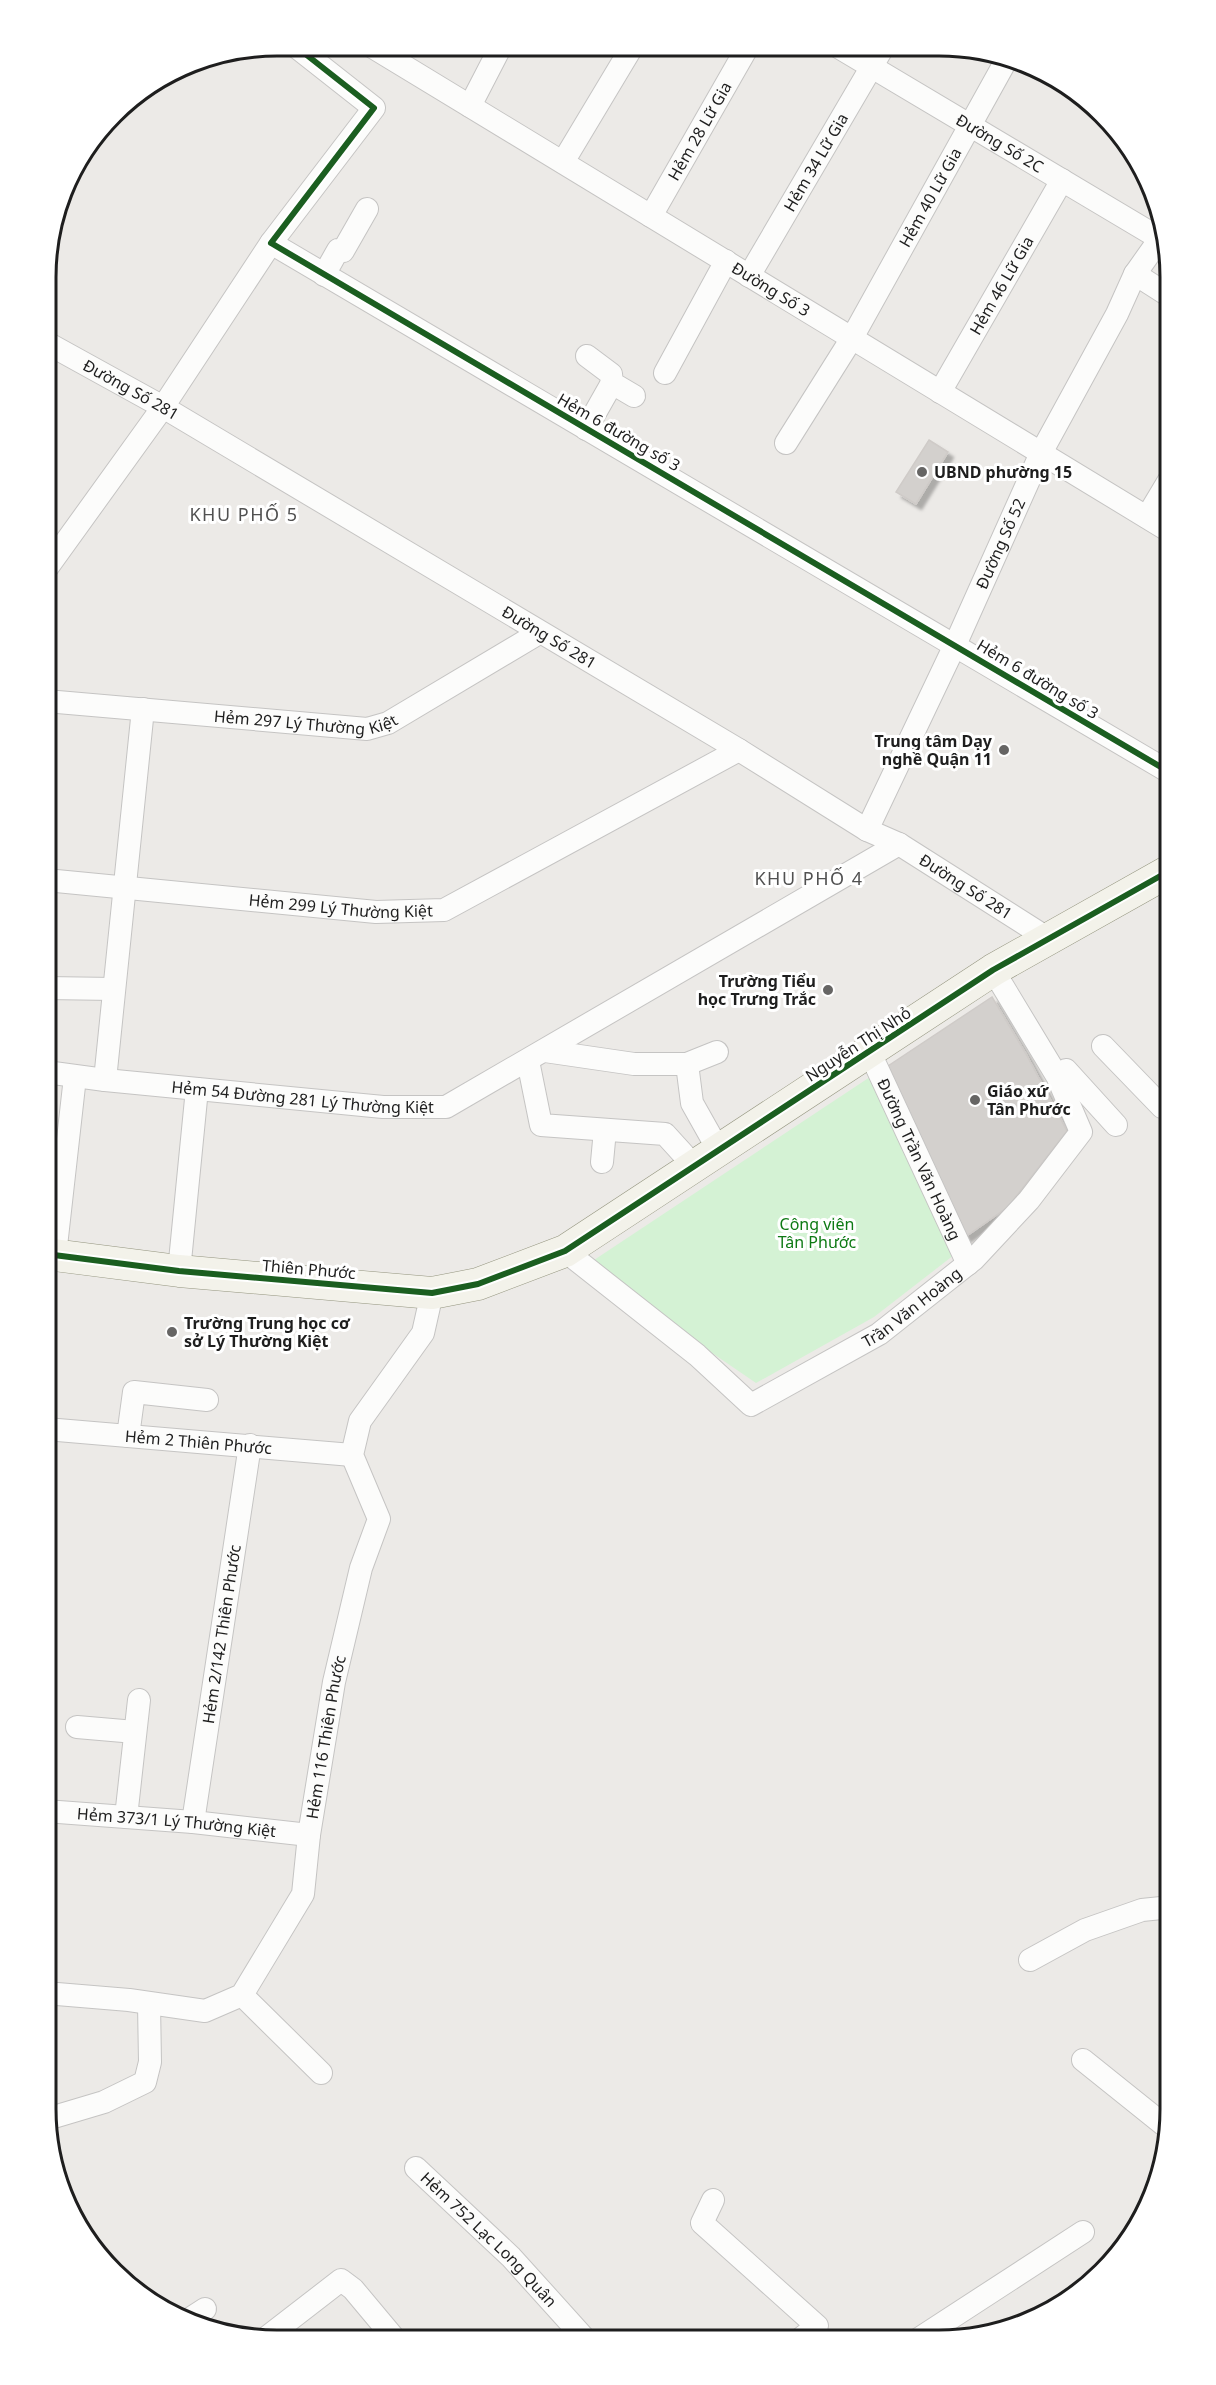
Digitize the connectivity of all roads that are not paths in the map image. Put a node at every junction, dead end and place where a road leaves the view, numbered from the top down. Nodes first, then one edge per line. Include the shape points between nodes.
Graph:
1 (309, 56) edge
2 (388, 56) edge
3 (496, 56) edge
4 (627, 56) edge
5 (742, 56) edge
6 (877, 58) edge
7 (1003, 65) edge
8 (470, 105) junction
9 (969, 125) junction
10 (563, 162) junction
11 (1062, 180) junction
12 (368, 209) dead end
13 (651, 216) junction
14 (1156, 232) edge
15 (1157, 240) edge
16 (271, 243) junction
17 (726, 261) junction
18 (1135, 274) junction
19 (324, 275) junction
20 (749, 276) junction
21 (1160, 290) edge
22 (852, 338) junction
23 (56, 348) edge
24 (587, 356) dead end
25 (665, 373) dead end
26 (612, 383) junction
27 (940, 392) junction
28 (634, 396) dead end
29 (163, 407) junction
30 (586, 429) junction
31 (786, 443) dead end
32 (1041, 453) junction
33 (1160, 495) edge
34 (1147, 517) junction
35 (1160, 525) edge
36 (56, 556) edge
37 (540, 633) junction
38 (955, 645) junction
39 (56, 702) edge
40 (143, 709) junction
41 (739, 750) junction
42 (1160, 766) edge
43 (867, 830) junction
44 (899, 844) junction
45 (1160, 876) edge
46 (56, 881) edge
47 (125, 887) junction
48 (1047, 938) junction
49 (993, 970) junction
50 (56, 988) edge
51 (114, 989) junction
52 (1103, 1046) dead end
53 (717, 1052) dead end
54 (870, 1053) junction
55 (536, 1056) junction
56 (687, 1064) junction
57 (1066, 1070) dead end
58 (56, 1074) edge
59 (75, 1077) junction
60 (105, 1080) junction
61 (197, 1089) junction
62 (1160, 1105) edge
63 (1116, 1125) dead end
64 (605, 1130) junction
65 (707, 1159) junction
66 (602, 1162) dead end
67 (56, 1218) edge
68 (565, 1251) junction
69 (56, 1256) edge
70 (968, 1264) junction
71 (179, 1271) junction
72 (432, 1293) junction
73 (207, 1400) dead end
74 (56, 1430) edge
75 (128, 1436) junction
76 (250, 1445) junction
77 (352, 1455) junction
78 (139, 1700) dead end
79 (77, 1726) dead end
80 (135, 1732) junction
81 (56, 1812) edge
82 (126, 1817) junction
83 (193, 1822) junction
84 (309, 1835) junction
85 (1160, 1908) edge
86 (1030, 1959) dead end
87 (56, 1994) edge
88 (242, 1995) junction
89 (149, 2004) junction
90 (1083, 2060) dead end
91 (321, 2073) dead end
92 (56, 2116) edge
93 (1160, 2122) edge
94 (416, 2168) dead end
95 (713, 2200) dead end
96 (1083, 2232) dead end
97 (276, 2330) edge
98 (387, 2330) edge
99 (577, 2330) edge
100 (812, 2330) edge
101 (932, 2330) edge

1 - 16 street via 374,108
2 - 8 street, Đường Số 3
3 - 8 street
4 - 10 street
5 - 13 street, Hẻm 28 Lữ Gia
6 - 9 street, Đường Số 2C
6 - 20 street, Hẻm 34 Lữ Gia
7 - 9 street, Hẻm 40 Lữ Gia
8 - 10 street, Đường Số 3
9 - 11 street, Đường Số 2C
9 - 22 street, Hẻm 40 Lữ Gia
10 - 13 street, Đường Số 3
11 - 14 street, Đường Số 2C
11 - 27 street, Hẻm 46 Lữ Gia
12 - 19 street via 343,252 338,250
13 - 17 street, Đường Số 3
15 - 18 street, Đường Số 52
16 - 19 street, Hẻm 6 đường số 3
16 - 29 street
17 - 20 street, Đường Số 3
17 - 25 street
18 - 21 street
18 - 32 street, Đường Số 52 via 1118,314
19 - 30 street, Hẻm 6 đường số 3
20 - 22 street, Đường Số 3
22 - 27 street, Đường Số 3
22 - 31 street, Hẻm 40 Lữ Gia
23 - 29 street, Đường Số 281
24 - 26 street via 611,374
26 - 28 street
26 - 30 street
27 - 32 street, Đường Số 3
29 - 36 street
29 - 37 street, Đường Số 281
30 - 38 street, Hẻm 6 đường số 3
32 - 34 street, Đường Số 3
32 - 38 street, Đường Số 52
33 - 34 street
34 - 35 street, Đường Số 3
37 - 40 street, Hẻm 297 Lý Thường Kiệt via 388,723 367,729
37 - 41 street, Đường Số 281
38 - 42 street, Hẻm 6 đường số 3
38 - 43 street, Đường Số 52
39 - 40 street, Hẻm 297 Lý Thường Kiệt
40 - 47 street
41 - 43 street, Đường Số 281
41 - 47 street, Hẻm 299 Lý Thường Kiệt via 444,910 376,912
43 - 44 street, Đường Số 281
44 - 48 street, Đường Số 281
44 - 55 street, Hẻm 54 Đường 281 Lý Thường Kiệt
45 - 48 street, Nguyễn Thị Nhỏ
46 - 47 street, Hẻm 299 Lý Thường Kiệt
47 - 51 street
48 - 49 street, Nguyễn Thị Nhỏ
49 - 54 street, Nguyễn Thị Nhỏ
49 - 70 street, Trần Văn Hoàng via 1057,1076 1081,1132 1029,1200
50 - 51 street
51 - 60 street
52 - 62 street
53 - 56 street
54 - 65 street, Nguyễn Thị Nhỏ
54 - 70 street, Đường Trần Văn Hoàng
55 - 56 street
55 - 61 street, Hẻm 54 Đường 281 Lý Thường Kiệt via 446,1107 383,1107
55 - 64 street via 540,1125
56 - 65 street via 692,1103
57 - 63 street
58 - 59 street, Hẻm 54 Đường 281 Lý Thường Kiệt
59 - 60 street, Hẻm 54 Đường 281 Lý Thường Kiệt
59 - 67 street
60 - 61 street, Hẻm 54 Đường 281 Lý Thường Kiệt
61 - 71 street
64 - 65 street via 664,1134
64 - 66 street
65 - 68 street, Nguyễn Thị Nhỏ
68 - 70 street, Trần Văn Hoàng via 696,1355 751,1405 879,1334
68 - 72 street, Thiên Phước via 478,1284
69 - 71 street, Thiên Phước
71 - 72 street, Thiên Phước
72 - 77 street via 423,1333 360,1421
73 - 75 street via 134,1392
74 - 75 street, Hẻm 2 Thiên Phước
75 - 76 street, Hẻm 2 Thiên Phước
76 - 77 street, Hẻm 2 Thiên Phước
76 - 83 street, Hẻm 2/142 Thiên Phước
77 - 84 street, Hẻm 116 Thiên Phước via 379,1519 361,1569 334,1682
78 - 80 street
79 - 80 street
80 - 82 street
81 - 82 street, Hẻm 373/1 Lý Thường Kiệt
82 - 83 street, Hẻm 373/1 Lý Thường Kiệt
83 - 84 street, Hẻm 373/1 Lý Thường Kiệt
84 - 88 street, Hẻm 116 Thiên Phước via 303,1894
85 - 86 street via 1142,1910 1085,1930
87 - 89 street
88 - 89 street via 205,2011
88 - 91 street
89 - 92 street via 150,2062 145,2082 104,2102
90 - 93 street
94 - 99 street, Hẻm 752 Lạc Long Quân via 511,2257
95 - 100 street via 702,2223 817,2326
96 - 101 street
97 - 98 street via 341,2280

